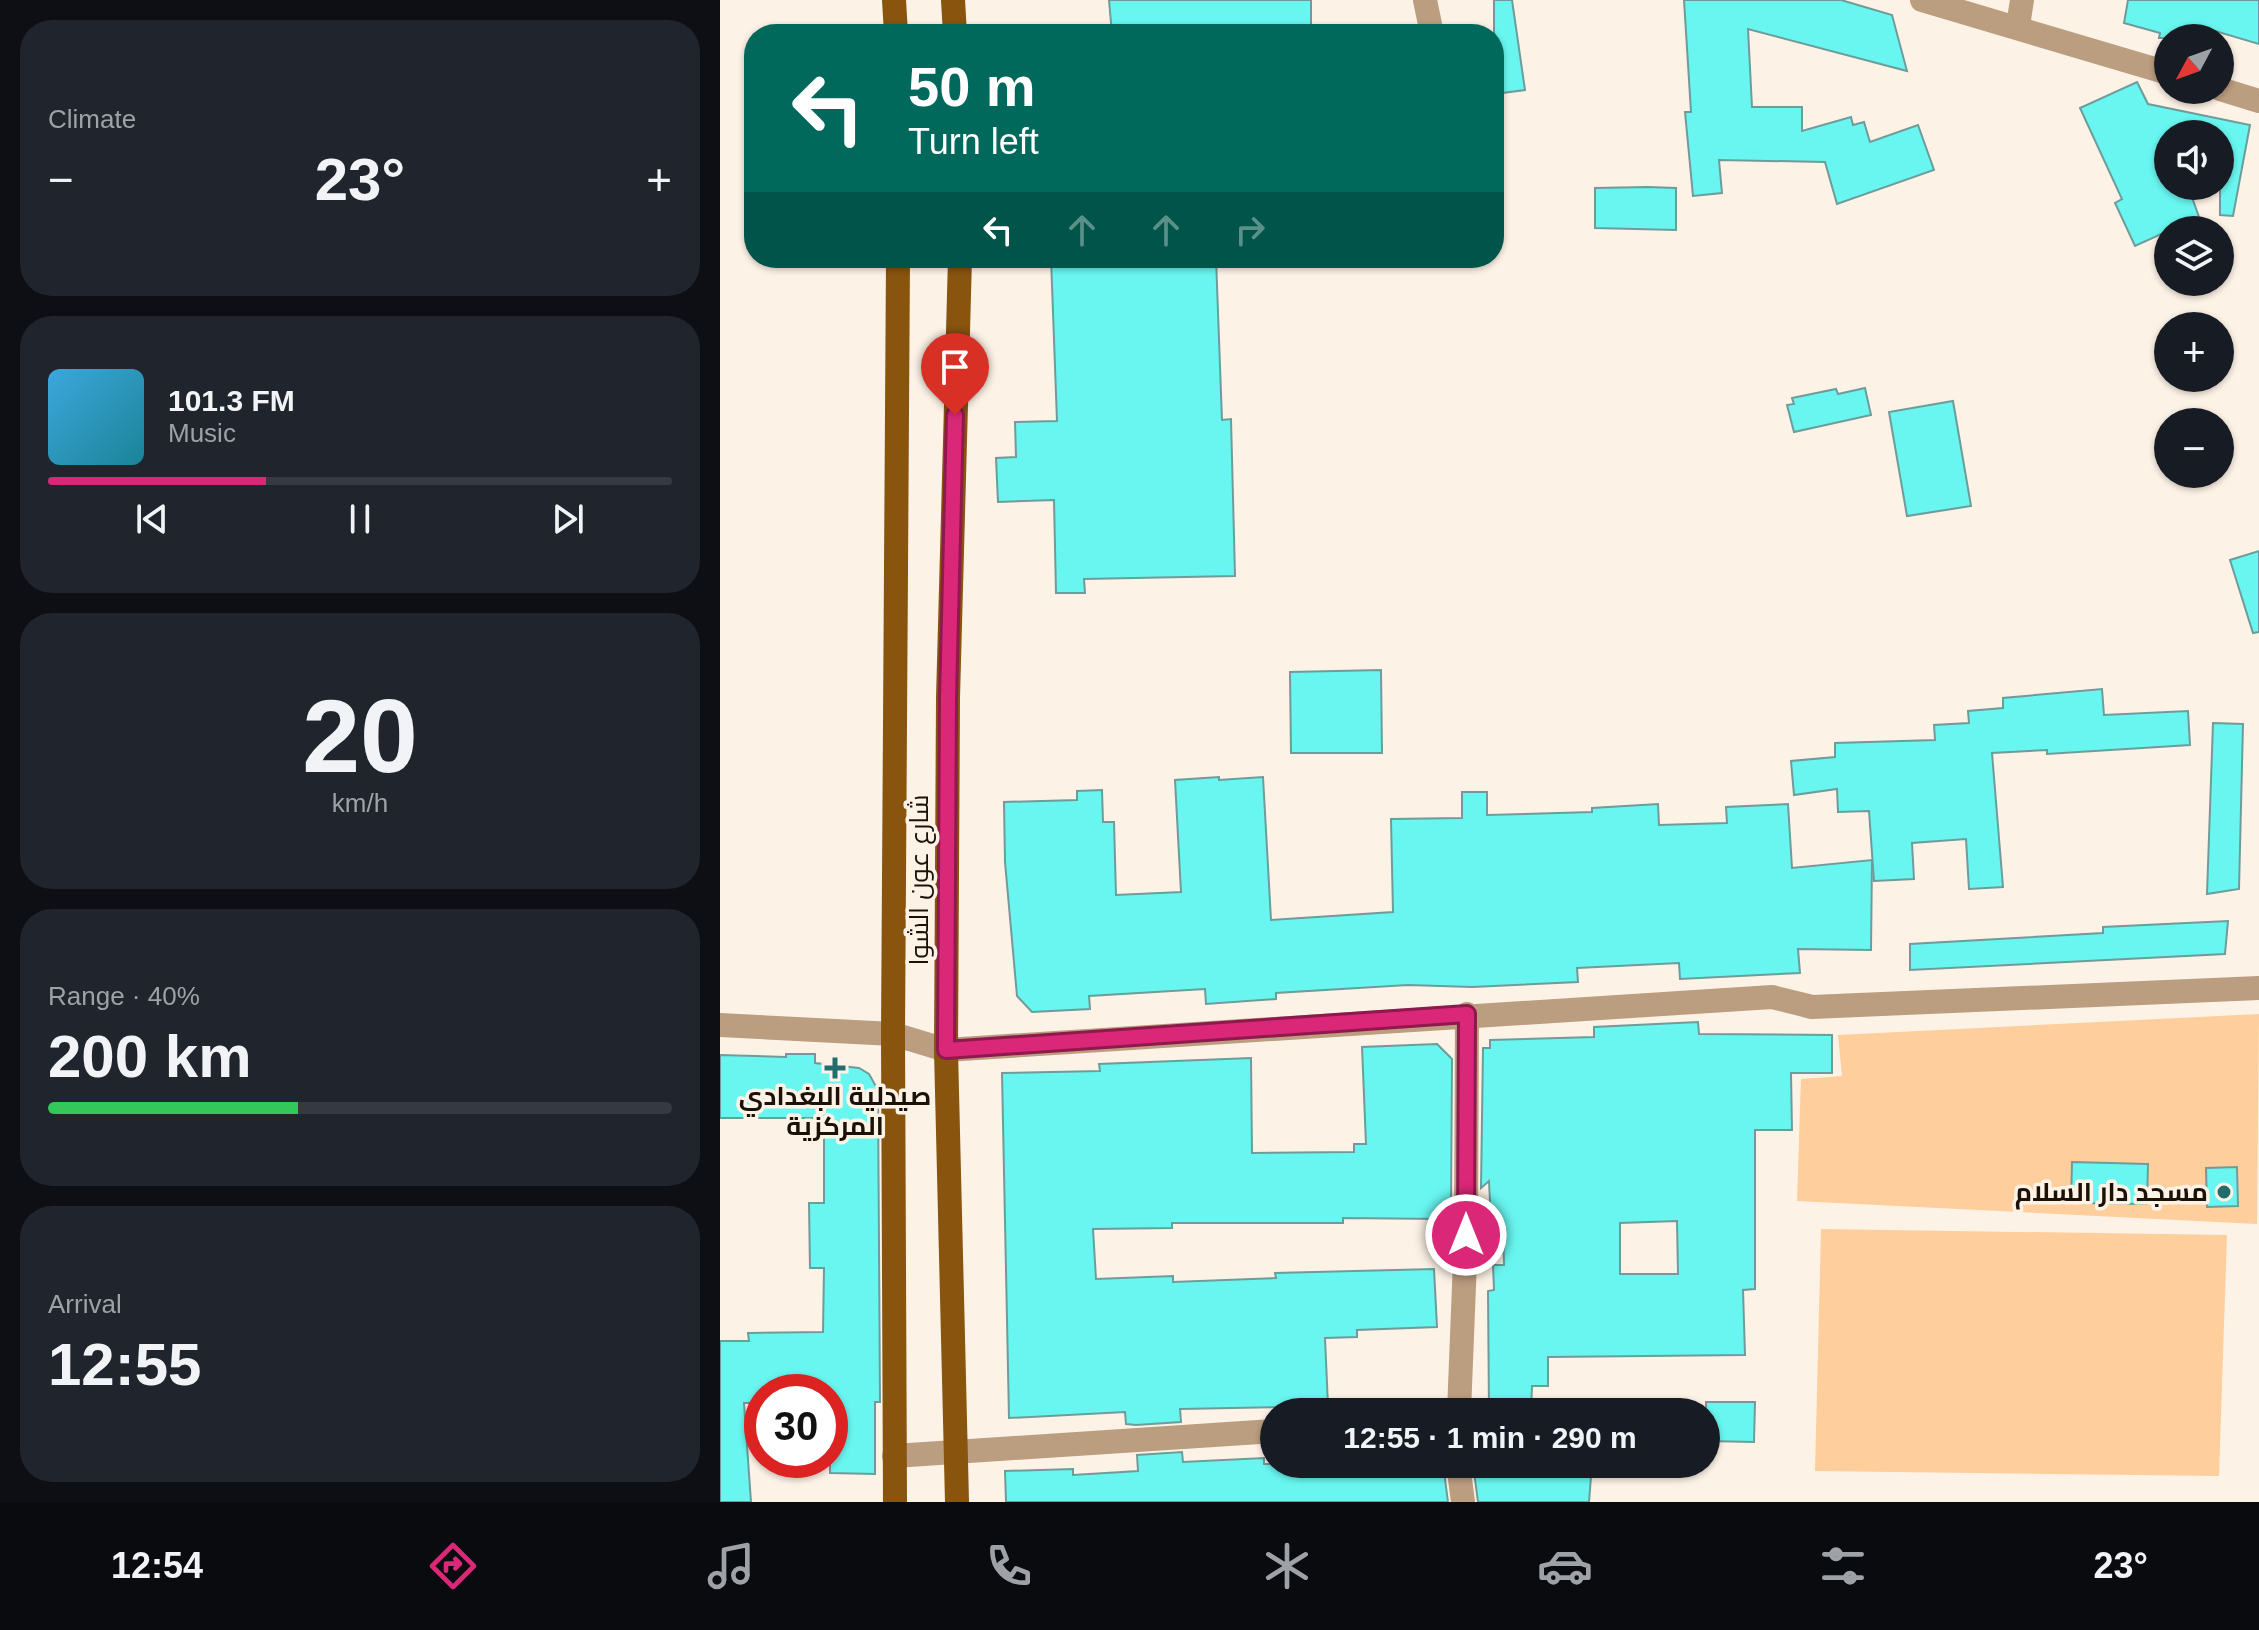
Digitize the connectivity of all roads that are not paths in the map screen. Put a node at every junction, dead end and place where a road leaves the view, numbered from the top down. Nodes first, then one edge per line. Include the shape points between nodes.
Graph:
1 (894, 0) edge
2 (953, 0) edge
3 (1425, 0) edge
4 (1922, 0) edge
5 (2022, 0) edge
6 (895, 24) edge
7 (954, 24) edge
8 (1430, 24) edge
9 (2018, 26) junction
10 (2154, 69) edge
11 (2234, 93) edge
12 (2259, 101) edge
13 (898, 268) edge
14 (960, 268) edge
15 (2259, 988) edge
16 (1467, 1014) junction
17 (720, 1025) edge
18 (893, 1034) junction
19 (946, 1050) junction
20 (1460, 1398) edge
21 (1260, 1432) edge
22 (956, 1451) junction
23 (894, 1456) junction
24 (1460, 1478) edge
25 (895, 1502) edge
26 (957, 1502) edge
27 (1463, 1502) edge

1 - 6 main road
2 - 7 main road
3 - 8 street
4 - 9 street
5 - 9 street
9 - 10 street
11 - 12 street
13 - 18 main road, شارع عون الشوا
14 - 19 main road, شارع عون الشوا via 948,698
15 - 16 street via 1812,1007 1772,997
16 - 19 street
16 - 20 street
17 - 18 street
18 - 19 street
18 - 23 main road, شارع عون الشوا
19 - 22 main road, شارع عون الشوا
21 - 22 street
22 - 23 street
22 - 26 main road, شارع عون الشوا
23 - 25 main road, شارع عون الشوا
24 - 27 street

